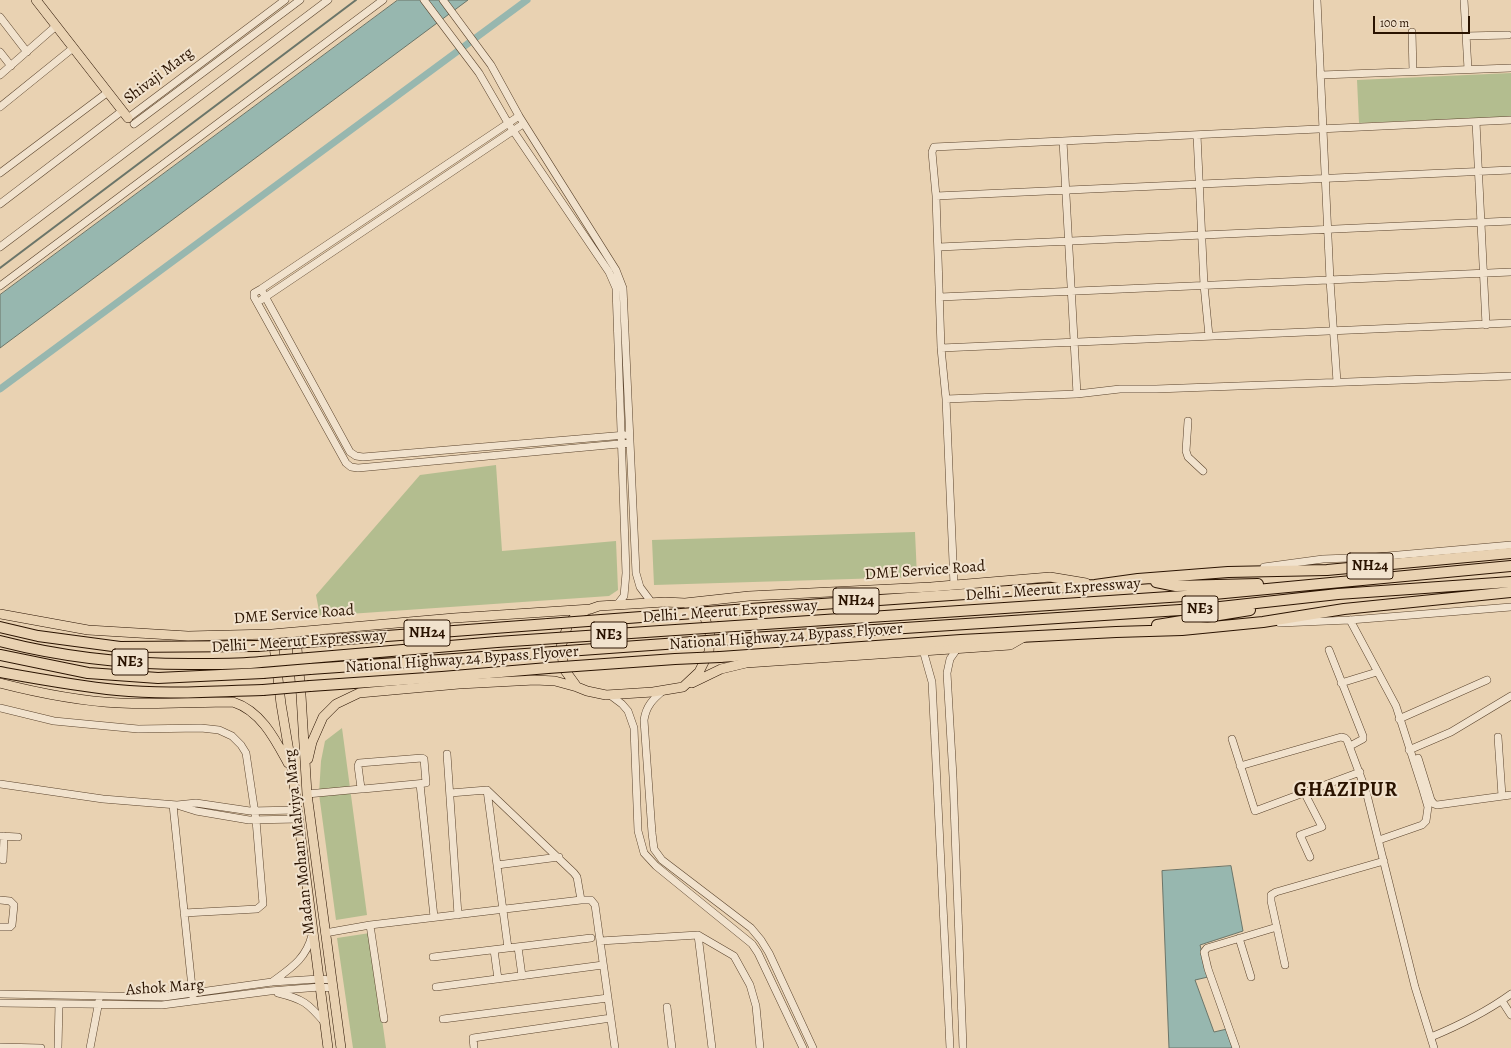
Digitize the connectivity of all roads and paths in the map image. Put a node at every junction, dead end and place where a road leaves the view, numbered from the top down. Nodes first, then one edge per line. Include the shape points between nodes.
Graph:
1 (36, 0) edge
2 (285, 0) edge
3 (300, 0) edge
4 (328, 0) edge
5 (383, 0) edge
6 (424, 0) edge
7 (443, 0) edge
8 (1318, 0) edge
9 (1464, 0) edge
10 (1470, 0) edge
11 (0, 17) edge
12 (56, 26) junction
13 (251, 26) junction
14 (257, 32) junction
15 (1412, 32) dead end
16 (1508, 35) dead end
17 (1466, 36) junction
18 (73, 48) junction
19 (0, 52) edge
20 (27, 52) junction
21 (11, 66) junction
22 (1511, 68) edge
23 (1468, 69) junction
24 (1413, 72) junction
25 (0, 75) edge
26 (1321, 75) junction
27 (108, 92) junction
28 (0, 108) edge
29 (519, 116) junction
30 (128, 118) junction
31 (1511, 120) edge
32 (1476, 122) junction
33 (508, 123) junction
34 (523, 124) junction
35 (1323, 129) junction
36 (513, 131) junction
37 (1197, 135) junction
38 (1063, 141) junction
39 (1511, 170) edge
40 (1479, 172) junction
41 (0, 173) edge
42 (1325, 178) junction
43 (1200, 184) junction
44 (1066, 190) junction
45 (936, 196) junction
46 (0, 204) edge
47 (1511, 221) edge
48 (1481, 222) junction
49 (1327, 229) junction
50 (1202, 235) junction
51 (1069, 241) junction
52 (0, 247) edge
53 (939, 247) junction
54 (1511, 272) edge
55 (1483, 273) junction
56 (1330, 280) junction
57 (0, 286) edge
58 (1204, 286) junction
59 (261, 289) junction
60 (1072, 291) junction
61 (265, 297) junction
62 (940, 297) junction
63 (257, 303) junction
64 (1511, 323) edge
65 (1486, 325) junction
66 (1333, 331) junction
67 (1209, 336) junction
68 (1074, 342) junction
69 (941, 348) junction
70 (1511, 376) edge
71 (1337, 382) junction
72 (1077, 394) junction
73 (946, 399) junction
74 (1188, 421) dead end
75 (630, 435) junction
76 (621, 436) junction
77 (630, 443) junction
78 (622, 444) junction
79 (1203, 471) dead end
80 (1511, 545) edge
81 (1511, 553) edge
82 (1511, 566) edge
83 (1228, 572) junction
84 (1138, 580) junction
85 (1334, 582) junction
86 (1511, 582) edge
87 (954, 585) junction
88 (1095, 585) junction
89 (1511, 592) edge
90 (1338, 594) junction
91 (652, 603) junction
92 (685, 603) junction
93 (616, 605) junction
94 (1511, 606) edge
95 (590, 609) junction
96 (0, 614) edge
97 (1350, 620) junction
98 (0, 622) edge
99 (1263, 622) junction
100 (0, 627) edge
101 (295, 631) junction
102 (22, 632) junction
103 (1116, 632) junction
104 (272, 634) junction
105 (0, 641) edge
106 (959, 645) junction
107 (923, 650) junction
108 (1329, 650) dead end
109 (0, 655) edge
110 (0, 672) edge
111 (1377, 672) junction
112 (1488, 680) dead end
113 (0, 683) edge
114 (1341, 683) junction
115 (577, 687) junction
116 (683, 687) junction
117 (664, 690) junction
118 (610, 695) junction
119 (1511, 696) edge
120 (0, 708) edge
121 (1399, 719) junction
122 (1498, 737) dead end
123 (1232, 739) dead end
124 (1350, 746) junction
125 (1409, 750) junction
126 (447, 754) dead end
127 (1418, 758) dead end
128 (1240, 766) junction
129 (292, 769) junction
130 (306, 772) junction
131 (1360, 772) junction
132 (0, 784) edge
133 (420, 784) junction
134 (361, 789) junction
135 (487, 790) junction
136 (1304, 792) junction
137 (450, 793) junction
138 (307, 794) junction
139 (1511, 795) edge
140 (1502, 796) junction
141 (175, 805) junction
142 (254, 810) junction
143 (298, 815) junction
144 (256, 820) junction
145 (651, 826) junction
146 (638, 831) junction
147 (2, 836) edge
148 (18, 837) dead end
149 (1379, 840) junction
150 (559, 857) junction
151 (1310, 857) dead end
152 (2, 860) dead end
153 (1384, 861) junction
154 (497, 865) junction
155 (0, 900) edge
156 (581, 900) junction
157 (502, 910) junction
158 (184, 913) junction
159 (458, 915) junction
160 (434, 918) junction
161 (370, 925) junction
162 (0, 927) edge
163 (1277, 927) junction
164 (313, 932) junction
165 (325, 932) junction
166 (698, 935) junction
167 (591, 938) dead end
168 (1239, 938) junction
169 (600, 941) junction
170 (518, 947) junction
171 (508, 948) junction
172 (494, 950) junction
173 (433, 957) dead end
174 (603, 965) junction
175 (1285, 965) dead end
176 (522, 976) junction
177 (1251, 977) dead end
178 (498, 979) junction
179 (272, 982) junction
180 (320, 983) junction
181 (332, 984) junction
182 (436, 987) dead end
183 (270, 991) junction
184 (192, 993) junction
185 (0, 994) edge
186 (1511, 994) edge
187 (100, 996) junction
188 (608, 998) junction
189 (193, 1001) junction
190 (1502, 1001) junction
191 (0, 1003) edge
192 (59, 1004) junction
193 (98, 1005) junction
194 (667, 1007) dead end
195 (1511, 1015) edge
196 (611, 1018) junction
197 (384, 1019) dead end
198 (443, 1019) dead end
199 (325, 1023) junction
200 (1431, 1037) junction
201 (0, 1047) edge
202 (41, 1048) edge
203 (58, 1048) edge
204 (90, 1048) edge
205 (328, 1048) edge
206 (340, 1048) edge
207 (474, 1048) edge
208 (615, 1048) edge
209 (672, 1048) edge
210 (712, 1048) edge
211 (760, 1048) edge
212 (803, 1048) edge
213 (813, 1048) edge
214 (950, 1048) edge
215 (962, 1048) edge
216 (1236, 1048) edge
217 (1434, 1048) edge

1 - 12 main road, Shivaji Marg
2 - 13 street, Shivaji Marg
3 - 14 street, Shivaji Marg
4 - 52 street
5 - 57 street
6 - 33 street via 480,73
7 - 29 street via 491,65
8 - 26 street
9 - 10 street
9 - 17 street
11 - 20 street
12 - 18 main road, Shivaji Marg
12 - 20 street
13 - 14 street
13 - 30 street, Shivaji Marg
14 - 30 street, Shivaji Marg
15 - 24 street
16 - 17 street
17 - 23 street
18 - 27 main road, Shivaji Marg
18 - 28 street
19 - 21 street
20 - 21 street
21 - 25 street
22 - 23 street
23 - 24 street
24 - 26 street
26 - 35 street
27 - 30 main road, Shivaji Marg
27 - 41 street
29 - 33 street
29 - 34 street
30 - 46 street
31 - 32 street
32 - 35 street
32 - 40 street
33 - 36 street
33 - 59 street
34 - 36 street
34 - 75 street via 616,270 623,288
35 - 37 street
35 - 42 street
36 - 61 street
36 - 76 street via 609,272 616,288
37 - 38 street
37 - 43 street
38 - 44 street
38 - 45 street via 934,147 932,152
39 - 40 street
40 - 42 street
40 - 48 street
42 - 43 street
42 - 49 street
43 - 44 street
43 - 50 street
44 - 45 street
44 - 51 street
45 - 53 street
47 - 48 street
48 - 49 street
48 - 55 street
49 - 50 street
49 - 56 street
50 - 51 street
50 - 58 street
51 - 53 street
51 - 60 street
53 - 62 street
54 - 55 street
55 - 56 street
55 - 65 street
56 - 58 street
56 - 66 street
58 - 60 street
58 - 67 street
59 - 61 street
59 - 63 street via 254,295
60 - 62 street
60 - 68 street
61 - 63 street
61 - 76 street via 350,452 356,456
62 - 69 street
63 - 78 street via 346,463 351,467
64 - 65 street
65 - 66 street
66 - 67 street
66 - 71 street
67 - 68 street
68 - 69 street
68 - 72 street
69 - 73 street
70 - 71 street
71 - 72 street via 1120,389
72 - 73 street
73 - 87 street
74 - 79 street via 1188,458
75 - 76 street
75 - 77 street
76 - 78 street
77 - 78 street
77 - 91 street via 636,573 640,587
78 - 93 street via 626,573 624,596
80 - 83 street via 1323,559
81 - 83 highway, NH24 via 1327,570
82 - 85 highway, Delhi - Meerut Expressway / NE3
83 - 84 highway
84 - 85 highway via 1176,586
84 - 88 highway, NH24
85 - 105 highway, Delhi - Meerut Expressway / NE3, bridge via 1214,594 497,642 261,662 158,664 92,658
86 - 90 highway, Delhi - Meerut Expressway / NE3
87 - 88 main road, DME Service Road via 1050,577
87 - 92 main road, DME Service Road via 749,596
88 - 102 highway, National Highway 24 Bypass Flyover / NH24, bridge via 257,646 120,647
89 - 99 highway via 1344,609
90 - 103 highway
90 - 109 highway, Delhi - Meerut Expressway / NE3, bridge via 1211,608 158,678 96,674
91 - 92 main road
91 - 93 main road
92 - 116 main road via 695,607 705,618 710,634 710,652 699,672
93 - 95 main road
94 - 97 street
95 - 101 main road, DME Service Road
95 - 115 main road via 579,613 568,624 561,647 564,669
96 - 104 main road, DME Service Road via 81,629 121,633 188,636
97 - 99 street via 1268,624
97 - 111 street
98 - 102 highway
99 - 103 highway via 1182,630
100 - 102 highway
101 - 104 main road, DME Service Road
101 - 130 main road, Madan Mohan Malviya Marg
103 - 106 highway, National Highway 24 Bypass Flyover via 1024,637
104 - 129 main road, Madan Mohan Malviya Marg
106 - 107 main road
106 - 110 highway, National Highway 24 Bypass Flyover, bridge via 668,659 363,683 182,692 118,690 58,683
106 - 215 street via 950,660 947,673
107 - 116 main road via 746,663 721,669
107 - 214 street via 932,682
108 - 114 street
111 - 114 street
111 - 121 street via 1396,706
112 - 121 street
113 - 129 main road via 36,692 120,703 233,702 244,705 271,733
114 - 124 street via 1363,736 1361,741
115 - 118 main road
115 - 130 main road via 555,681 535,680 358,692 336,704 323,717 312,742
116 - 117 main road
117 - 118 main road
117 - 145 street via 649,705 644,720
118 - 146 street via 628,712 634,728
119 - 125 street via 1451,732
120 - 142 street via 61,722 138,729 219,730 232,736 246,753
121 - 125 street
122 - 140 street
123 - 128 street
124 - 128 street via 1348,740 1341,737
124 - 131 street
125 - 149 street via 1424,790 1428,807 1426,821 1422,825
126 - 137 street
127 - 140 street via 1434,804
128 - 136 street via 1255,811
129 - 143 main road, Madan Mohan Malviya Marg
130 - 138 main road, Madan Mohan Malviya Marg
131 - 136 street
131 - 149 street
132 - 141 street via 104,799
133 - 134 street
133 - 134 street via 427,782 424,759 359,763
133 - 160 street
134 - 138 street
135 - 137 street
135 - 150 street
135 - 154 street
136 - 151 street via 1322,827 1300,834
137 - 159 street
138 - 165 main road, Madan Mohan Malviya Marg
139 - 140 street
141 - 142 street via 196,803
141 - 144 street via 196,811
141 - 158 street
142 - 143 street
142 - 144 street
143 - 144 street
143 - 164 main road, Madan Mohan Malviya Marg
144 - 158 street via 262,906
145 - 146 street
145 - 213 street via 654,849 662,860 751,928 761,940
146 - 212 street via 644,853 656,866 752,944
147 - 148 street
147 - 152 street
149 - 153 street
150 - 154 street
150 - 156 street via 576,875
153 - 163 street via 1271,895
153 - 200 street via 1415,987
154 - 157 street
155 - 162 street via 10,901 14,905 12,925
156 - 157 street
156 - 169 street via 591,900 595,905
157 - 159 street
157 - 171 street
158 - 184 street
159 - 160 street
160 - 161 street
161 - 165 street
161 - 197 street
163 - 168 street
163 - 175 street
164 - 179 street via 308,950
164 - 180 main road, Madan Mohan Malviya Marg
165 - 181 main road, Madan Mohan Malviya Marg
166 - 169 street
166 - 210 street
166 - 211 street via 734,956 750,985 756,1006
167 - 170 street
168 - 177 street
168 - 216 street via 1207,948 1204,952
169 - 174 street
170 - 171 street
170 - 176 street
171 - 172 street
172 - 173 street
172 - 178 street
174 - 176 street
174 - 188 street
176 - 178 street
178 - 182 street
179 - 180 street, Ashok Marg
179 - 184 street, Ashok Marg
180 - 181 street, Ashok Marg
180 - 183 street, Ashok Marg
180 - 199 main road, Madan Mohan Malviya Marg
181 - 206 main road, Madan Mohan Malviya Marg
183 - 189 street, Ashok Marg
183 - 199 street via 301,999 312,1007
184 - 187 street, Ashok Marg via 164,997
184 - 189 street
185 - 187 street, Ashok Marg
186 - 190 street
187 - 193 street
188 - 196 street
188 - 198 street
189 - 193 street, Ashok Marg via 162,1005
190 - 195 street
190 - 200 street via 1466,1022
191 - 192 street, Ashok Marg
192 - 193 street, Ashok Marg
192 - 203 street
193 - 204 street
194 - 209 street
196 - 207 street via 473,1038
196 - 208 street
199 - 205 main road, Madan Mohan Malviya Marg
200 - 217 street
201 - 202 street

